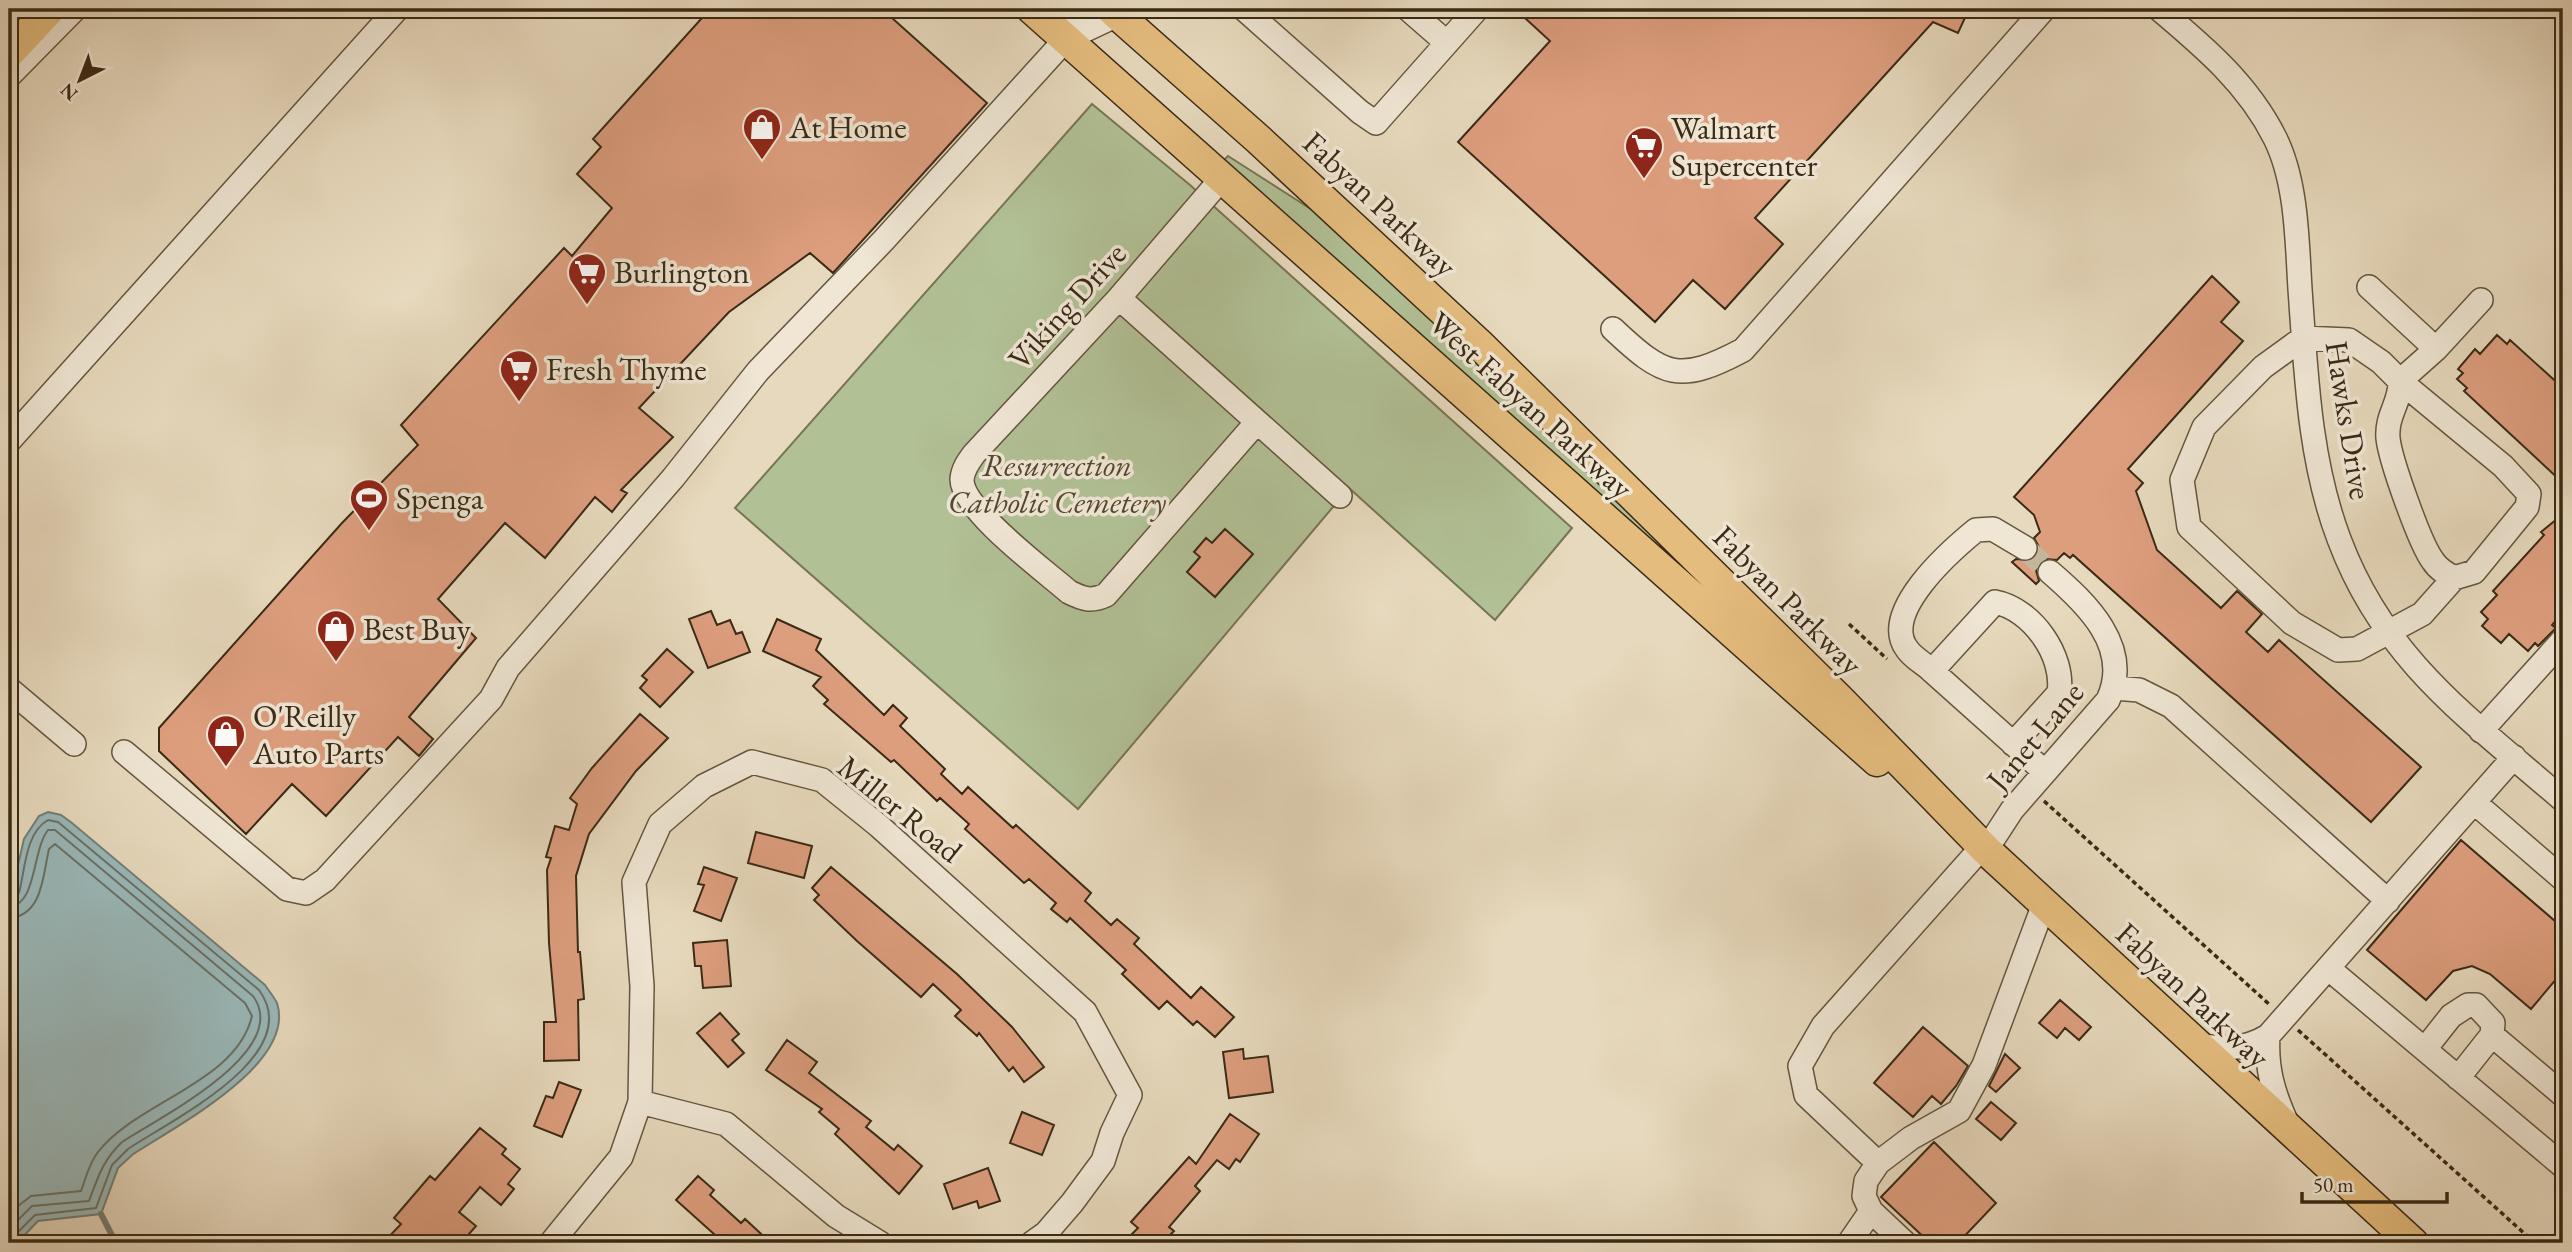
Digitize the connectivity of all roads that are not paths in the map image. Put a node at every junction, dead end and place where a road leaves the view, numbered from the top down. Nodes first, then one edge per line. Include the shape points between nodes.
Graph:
1 (50, 9) edge
2 (75, 9) edge
3 (397, 9) edge
4 (1032, 9) edge
5 (1084, 9) edge
6 (1244, 9) edge
7 (1408, 9) edge
8 (1477, 9) edge
9 (2160, 9) edge
10 (1117, 11) edge
11 (2037, 11) edge
12 (1066, 39) junction
13 (1447, 43) junction
14 (9, 54) edge
15 (9, 76) edge
16 (1223, 177) junction
17 (2369, 288) dead end
18 (1119, 298) junction
19 (2481, 300) dead end
20 (1613, 329) dead end
21 (2303, 338) junction
22 (2436, 349) junction
23 (2400, 381) junction
24 (1256, 422) junction
25 (9, 441) edge
26 (1340, 496) dead end
27 (2025, 548) tunnel mouth
28 (2050, 572) tunnel mouth
29 (2454, 578) junction
30 (2388, 633) junction
31 (2563, 640) edge
32 (1932, 671) junction
33 (2114, 688) junction
34 (9, 689) edge
35 (2481, 732) junction
36 (74, 744) dead end
37 (2013, 744) junction
38 (124, 752) dead end
39 (2514, 757) junction
40 (2045, 772) junction
41 (2563, 800) edge
42 (2475, 803) junction
43 (1983, 848) junction
44 (2563, 879) edge
45 (2388, 901) junction
46 (2044, 904) junction
47 (2328, 968) junction
48 (2492, 1035) junction
49 (2268, 1036) junction
50 (2194, 1045) junction
51 (2425, 1049) junction
52 (2458, 1078) junction
53 (2563, 1095) edge
54 (640, 1102) junction
55 (2292, 1134) junction
56 (1878, 1163) junction
57 (2563, 1166) edge
58 (1871, 1211) junction
59 (2406, 1241) edge
60 (551, 1243) edge
61 (880, 1243) edge
62 (1032, 1243) edge
63 (1849, 1243) edge
64 (1905, 1243) edge

1 - 14 main road
2 - 15 street
3 - 25 street
4 - 12 main road, West Fabyan Parkway
5 - 12 street
6 - 13 street via 1376,123
7 - 13 street
8 - 13 street
9 - 21 street, Hawks Drive via 2221,61 2276,139 2289,183
10 - 12 street
10 - 43 main road, Fabyan Parkway via 1479,344 1840,700
11 - 20 street via 1743,350 1708,369 1671,372 1645,359
12 - 16 main road, West Fabyan Parkway
12 - 38 street via 758,371 673,478 508,668 491,699 325,880 306,893 287,889
16 - 18 street, Viking Drive
16 - 43 main road, West Fabyan Parkway via 1838,729
17 - 22 street
18 - 24 street
18 - 24 street, Viking Drive via 965,466 962,480 971,504 987,521 1069,592 1095,600 1106,595
19 - 22 street
21 - 23 street via 2348,340
21 - 30 street, Hawks Drive via 2319,473 2339,539
21 - 30 street via 2263,367 2204,427 2182,480 2189,527 2292,623 2338,650 2357,649
22 - 23 street
23 - 29 street via 2400,392 2389,413 2388,440 2431,560
23 - 29 street via 2503,466 2529,494 2527,507 2474,572
24 - 26 street
27 - 32 street via 1993,529 1976,530 1905,604 1899,625 1906,649
28 - 33 street, Janet Lane via 2088,605 2103,629 2113,655
29 - 30 street via 2422,614
30 - 35 street, Hawks Drive via 2420,675
31 - 35 street
32 - 37 street
32 - 37 street via 1995,602 2008,605 2052,648 2061,680 2059,693
33 - 40 street, Janet Lane
33 - 45 street via 2139,690 2171,706
34 - 36 street
35 - 39 street, Hawks Drive
37 - 40 street
39 - 41 street, Hawks Drive
39 - 42 street
40 - 43 street, Janet Lane
42 - 44 street
42 - 45 street
43 - 46 main road, Fabyan Parkway
43 - 56 street, Janet Lane via 1822,1027 1800,1066 1806,1095
45 - 47 street
46 - 50 main road, Fabyan Parkway
46 - 56 street via 1984,1065 1959,1111 1910,1138
47 - 49 street
47 - 51 street
48 - 51 street via 2489,1015 2476,1004 2468,1005 2451,1016
48 - 52 street
48 - 53 street
49 - 50 street via 2240,1048
49 - 55 street via 2266,1063
50 - 55 main road, Fabyan Parkway
51 - 52 street
52 - 57 street
54 - 60 street, Miller Road via 621,1157
54 - 61 street via 726,1124 836,1216
54 - 62 street, Miller Road via 642,986 634,882 660,824 704,786 752,762 822,780 1085,1012 1130,1095 1103,1161 1063,1213
55 - 59 main road, Fabyan Parkway
56 - 58 street via 1866,1181 1864,1196
58 - 63 street
58 - 64 street

